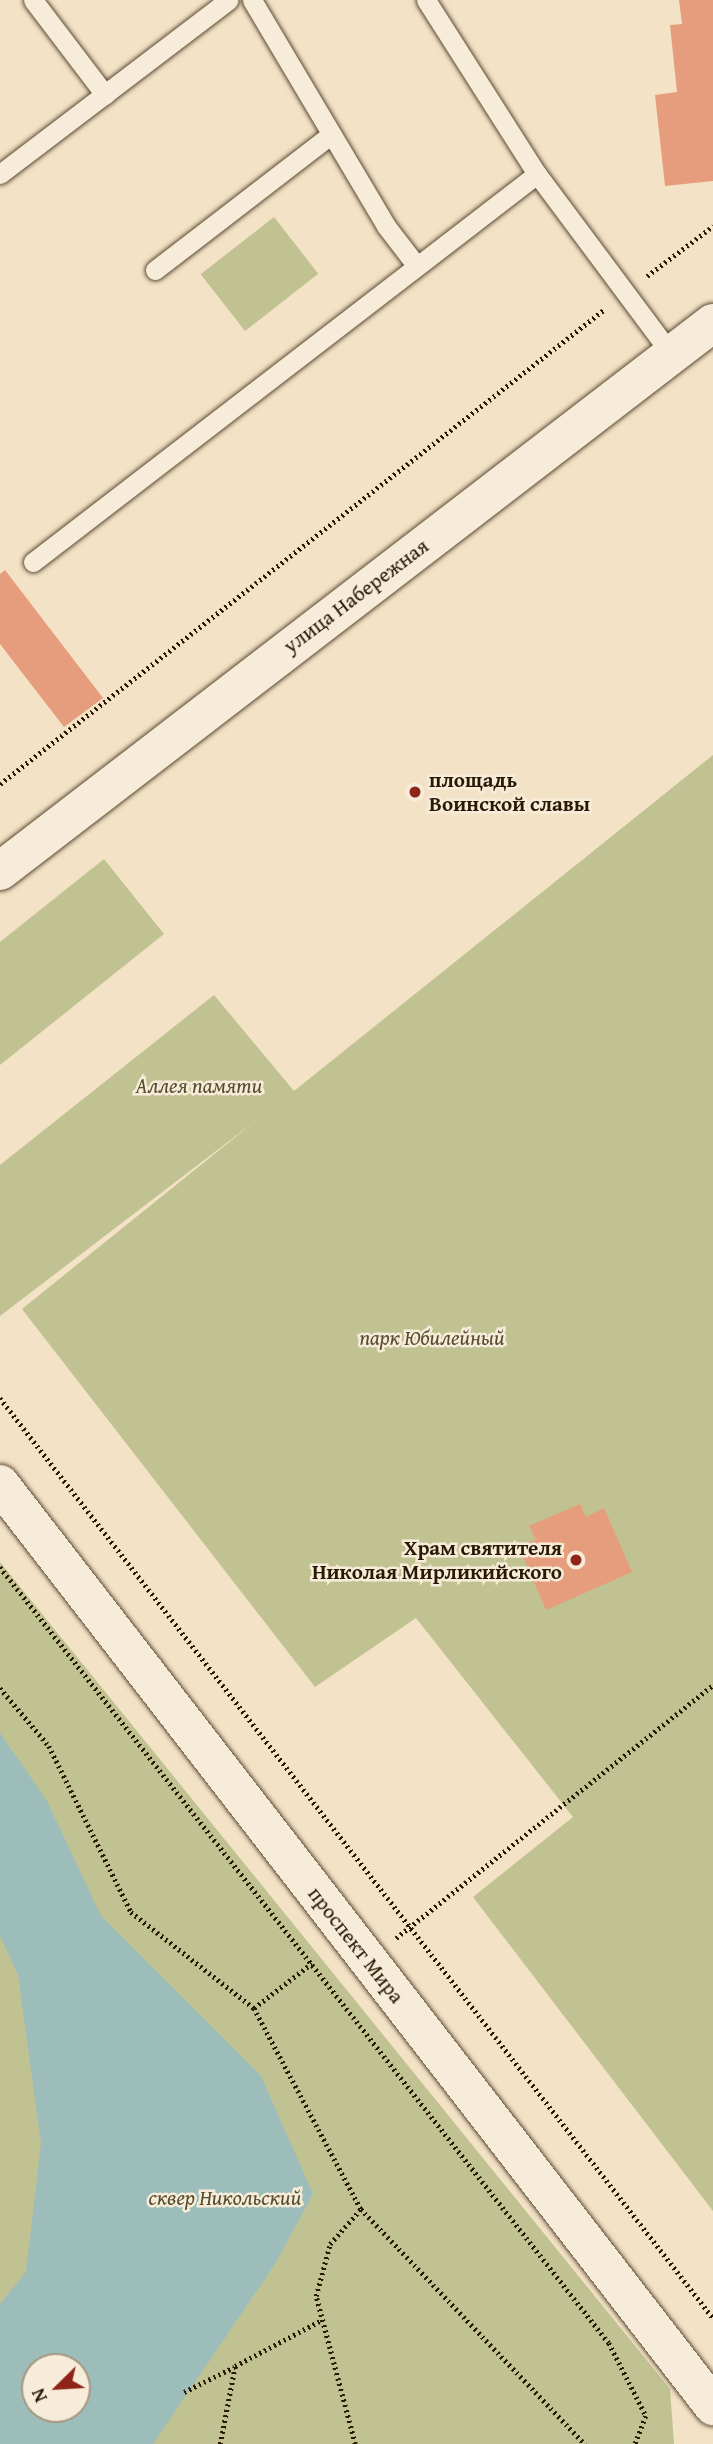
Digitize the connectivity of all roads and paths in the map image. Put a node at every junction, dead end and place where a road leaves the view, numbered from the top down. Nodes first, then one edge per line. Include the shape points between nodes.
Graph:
1 (33, 0) edge
2 (228, 0) edge
3 (252, 0) edge
4 (426, 0) edge
5 (105, 95) junction
6 (330, 135) junction
7 (0, 174) edge
8 (537, 174) junction
9 (713, 226) edge
10 (416, 265) junction
11 (155, 270) dead end
12 (626, 293) junction
13 (713, 323) edge
14 (672, 355) junction
15 (33, 562) dead end
16 (0, 785) edge
17 (0, 871) edge
18 (0, 1398) edge
19 (0, 1484) edge
20 (0, 1567) edge
21 (713, 1685) edge
22 (0, 1688) edge
23 (409, 1927) junction
24 (368, 1960) junction
25 (312, 1963) dead end
26 (254, 2008) junction
27 (361, 2209) junction
28 (713, 2318) edge
29 (320, 2321) junction
30 (235, 2366) junction
31 (184, 2392) dead end
32 (713, 2406) edge
33 (220, 2444) edge
34 (355, 2444) edge
35 (586, 2444) edge
36 (635, 2444) edge

1 - 5 lane
2 - 5 lane
3 - 6 lane
4 - 8 lane
5 - 7 lane
6 - 10 lane via 386,226
6 - 11 lane
8 - 10 lane
8 - 12 lane
9 - 12 path
10 - 15 lane
12 - 14 lane
12 - 16 path
13 - 14 main road, улица Набережная
14 - 17 main road, улица Набережная
18 - 23 path
19 - 24 main road, проспект Мира
20 - 36 path via 609,2343 646,2416
21 - 23 path
22 - 26 path via 49,1746 131,1912
23 - 24 path
23 - 28 path
24 - 32 main road, проспект Мира
25 - 26 path
26 - 27 path
27 - 29 path via 330,2244 320,2269 316,2296
27 - 35 path
29 - 30 path
29 - 34 path
30 - 31 path
30 - 33 path

